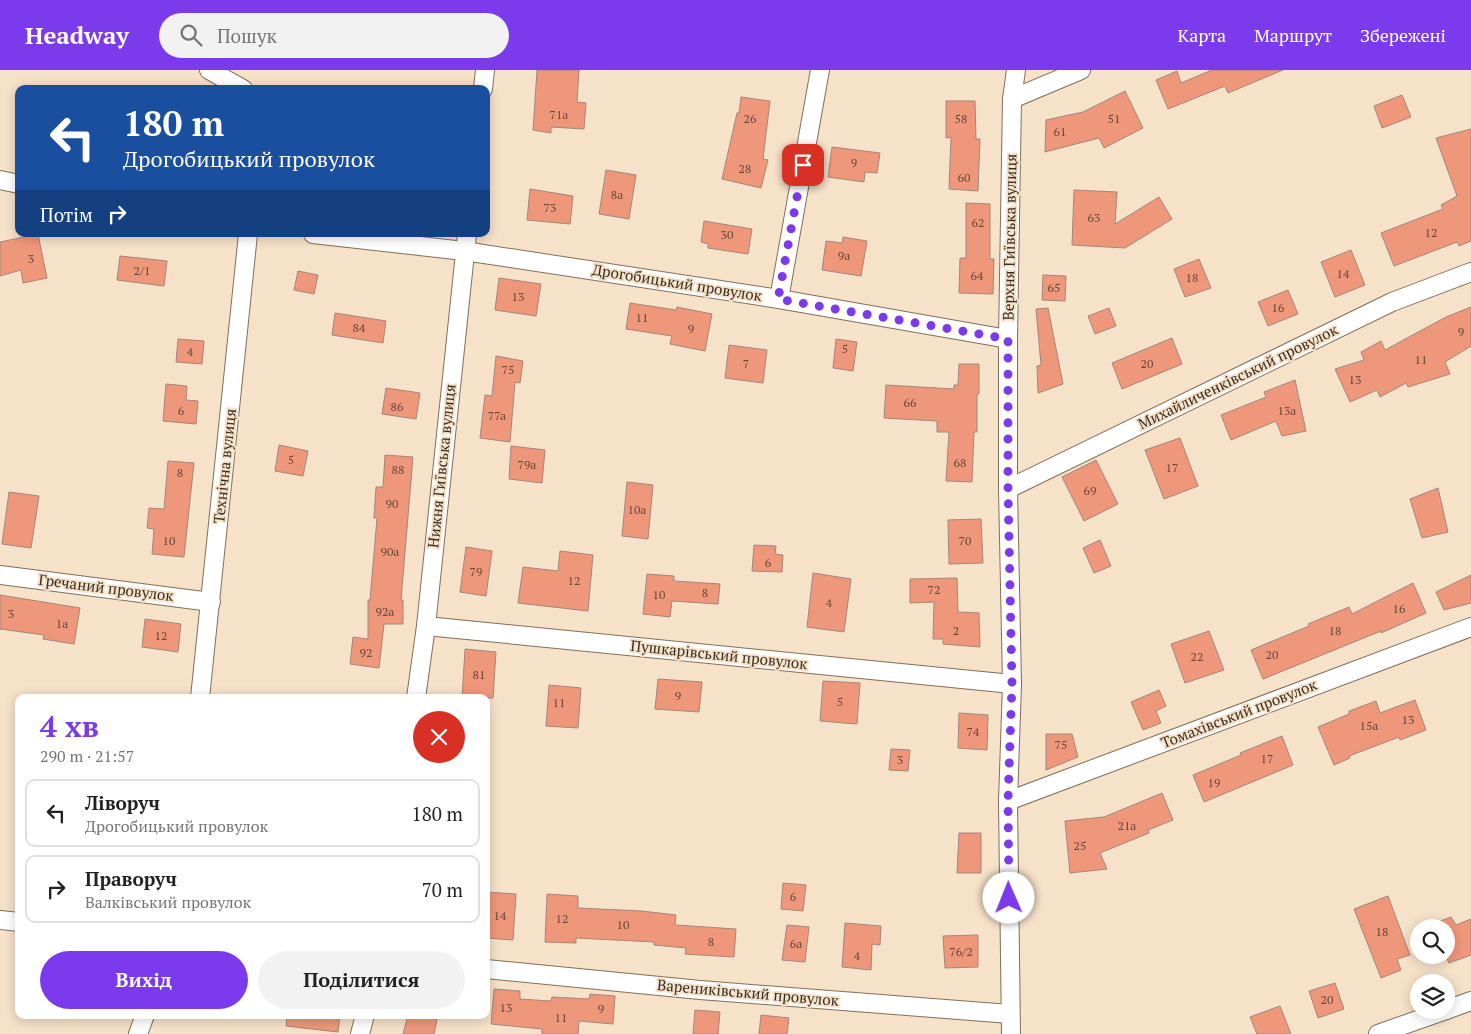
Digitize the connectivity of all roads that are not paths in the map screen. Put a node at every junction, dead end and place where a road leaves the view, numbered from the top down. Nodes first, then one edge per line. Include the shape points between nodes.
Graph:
1 (209, 70) edge
2 (485, 70) edge
3 (820, 70) edge
4 (1016, 70) edge
5 (1081, 70) edge
6 (236, 85) edge
7 (483, 85) edge
8 (1012, 99) junction
9 (0, 180) edge
10 (15, 183) edge
11 (248, 237) edge
12 (339, 237) edge
13 (466, 237) edge
14 (464, 251) junction
15 (1471, 272) edge
16 (778, 299) junction
17 (1008, 339) junction
18 (1008, 489) junction
19 (0, 575) edge
20 (211, 602) junction
21 (426, 626) junction
22 (1471, 627) edge
23 (1012, 684) junction
24 (200, 694) edge
25 (417, 694) edge
26 (1008, 801) junction
27 (0, 920) edge
28 (15, 922) edge
29 (490, 969) edge
30 (1471, 1001) edge
31 (1455, 1007) edge
32 (1010, 1014) junction
33 (144, 1019) edge
34 (364, 1019) edge
35 (1420, 1019) edge
36 (138, 1034) edge
37 (360, 1034) edge
38 (1011, 1034) edge
39 (1378, 1034) edge

1 - 6 street
2 - 7 street
3 - 16 street
4 - 8 street, Верхня Гиївська вулиця
5 - 8 street
8 - 17 street, Верхня Гиївська вулиця
9 - 10 street
11 - 20 street, Технічна вулиця
12 - 14 street, Дрогобицький провулок
13 - 14 street, Нижня Гиївська вулиця
14 - 16 street, Дрогобицький провулок
14 - 21 street, Нижня Гиївська вулиця
15 - 18 street, Михайличенківський провулок via 1392,302
16 - 17 street, Дрогобицький провулок
17 - 18 street, Верхня Гиївська вулиця
18 - 23 street, Верхня Гиївська вулиця
19 - 20 street, Гречаний провулок
20 - 24 street, Технічна вулиця
21 - 23 street, Пушкарівський провулок
21 - 25 street, Нижня Гиївська вулиця
22 - 26 street, Томахівський провулок
23 - 26 street, Верхня Гиївська вулиця
26 - 32 street, Верхня Гиївська вулиця
27 - 28 street
29 - 32 street, Варениківський провулок via 700,990
30 - 31 street
32 - 38 street, Верхня Гиївська вулиця
33 - 36 street
34 - 37 street
35 - 39 street

